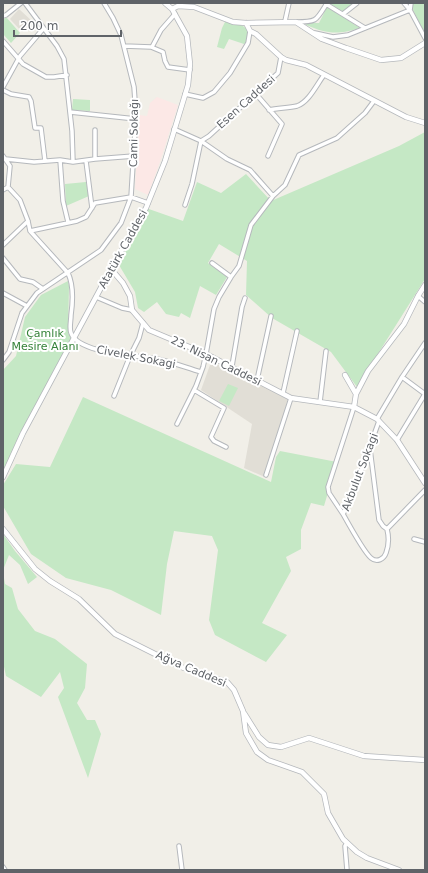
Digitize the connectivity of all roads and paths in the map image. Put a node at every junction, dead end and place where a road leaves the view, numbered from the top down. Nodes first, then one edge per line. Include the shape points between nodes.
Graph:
1 (21, 3) edge
2 (25, 3) edge
3 (104, 3) edge
4 (165, 3) edge
5 (289, 3) edge
6 (326, 3) edge
7 (356, 3) edge
8 (404, 3) edge
9 (411, 3) edge
10 (172, 9) junction
11 (410, 10) junction
12 (175, 14) junction
13 (343, 14) junction
14 (3, 16) edge
15 (285, 21) junction
16 (296, 22) junction
17 (246, 23) junction
18 (43, 28) junction
19 (365, 28) junction
20 (250, 31) junction
21 (314, 33) junction
22 (425, 38) edge
23 (3, 41) edge
24 (425, 43) edge
25 (124, 46) junction
26 (152, 47) junction
27 (280, 57) junction
28 (19, 58) junction
29 (190, 70) junction
30 (324, 74) junction
31 (67, 75) junction
32 (3, 87) edge
33 (3, 90) edge
34 (185, 94) junction
35 (256, 94) junction
36 (374, 100) junction
37 (269, 110) junction
38 (70, 112) junction
39 (136, 119) junction
40 (425, 123) edge
41 (174, 129) junction
42 (95, 130) dead end
43 (201, 141) junction
44 (134, 156) junction
45 (268, 156) dead end
46 (4, 157) edge
47 (95, 159) junction
48 (60, 160) junction
49 (45, 161) junction
50 (86, 161) junction
51 (73, 162) junction
52 (8, 187) junction
53 (3, 190) edge
54 (272, 196) junction
55 (131, 197) junction
56 (148, 203) junction
57 (185, 205) dead end
58 (92, 208) junction
59 (28, 221) junction
60 (68, 222) junction
61 (30, 231) junction
62 (3, 245) edge
63 (3, 258) edge
64 (212, 263) dead end
65 (111, 269) junction
66 (68, 273) junction
67 (231, 277) junction
68 (425, 285) edge
69 (43, 289) junction
70 (3, 293) edge
71 (96, 296) junction
72 (418, 296) junction
73 (245, 298) dead end
74 (425, 302) edge
75 (27, 306) junction
76 (132, 310) junction
77 (271, 316) dead end
78 (143, 323) junction
79 (297, 331) dead end
80 (73, 339) junction
81 (425, 343) edge
82 (326, 351) dead end
83 (206, 354) junction
84 (130, 356) junction
85 (3, 360) edge
86 (232, 366) junction
87 (201, 372) junction
88 (345, 375) dead end
89 (402, 377) junction
90 (257, 380) junction
91 (194, 390) junction
92 (283, 393) junction
93 (356, 394) junction
94 (425, 394) edge
95 (114, 396) dead end
96 (290, 398) junction
97 (320, 402) junction
98 (354, 407) junction
99 (378, 420) junction
100 (177, 424) dead end
101 (397, 440) junction
102 (226, 447) dead end
103 (370, 449) junction
104 (266, 475) dead end
105 (3, 477) edge
106 (425, 483) edge
107 (425, 490) edge
108 (343, 514) junction
109 (3, 529) edge
110 (387, 529) junction
111 (414, 539) dead end
112 (425, 542) edge
113 (243, 711) junction
114 (425, 760) edge
115 (347, 843) junction
116 (179, 846) dead end
117 (3, 867) edge
118 (6, 870) edge
119 (182, 870) edge
120 (347, 870) edge
121 (399, 870) edge

1 - 14 street
2 - 18 street
3 - 25 street, Cami Sokağı
4 - 10 street, Atatürk Caddesi
5 - 15 street
6 - 13 street
6 - 16 street via 318,19
7 - 13 street
8 - 11 street
9 - 11 street
10 - 12 street, Atatürk Caddesi
10 - 17 street via 178,6 194,7 233,22
11 - 19 street
11 - 22 street
12 - 26 street via 161,30
12 - 29 street, Atatürk Caddesi via 187,36
13 - 19 street
15 - 16 street
15 - 17 street
16 - 21 street
17 - 20 street
18 - 28 street
18 - 31 street via 64,59
19 - 21 street via 348,35 333,37
20 - 27 street
20 - 34 street via 248,43 230,73 214,92 203,98
21 - 24 street via 322,39 381,60 401,58
23 - 28 street
25 - 26 street
25 - 39 street, Cami Sokağı via 134,87
26 - 29 street via 163,52 168,67
27 - 30 street
27 - 35 street, Esen Caddesi via 278,73
28 - 31 street via 23,64 46,77
28 - 32 street
29 - 34 street, Atatürk Caddesi
30 - 36 street
30 - 37 street via 302,103
31 - 38 street
33 - 49 street via 29,97 35,128 42,128
34 - 41 street, Atatürk Caddesi
35 - 37 street
35 - 43 street, Esen Caddesi
36 - 40 street via 406,117
36 - 54 street via 365,113 337,138 299,155 288,180 281,190
37 - 45 street via 282,124
38 - 39 street
38 - 51 street
39 - 44 street, Cami Sokağı
41 - 43 street
41 - 56 street, Atatürk Caddesi via 165,161
42 - 47 street
43 - 54 street via 227,159 250,170
43 - 57 street
44 - 47 street
44 - 55 street, Cami Sokağı
46 - 49 street via 34,162
46 - 52 street via 10,166
47 - 50 street
48 - 49 street
48 - 51 street
48 - 60 street via 63,202
50 - 51 street
50 - 58 street
52 - 53 street
52 - 59 street via 20,200
54 - 67 street via 251,225 241,262
55 - 56 street
55 - 58 street via 96,203
55 - 66 street, Cami Sokağı via 121,224 101,250
56 - 65 street, Atatürk Caddesi
58 - 60 street via 86,218
59 - 61 street
59 - 62 street
60 - 61 street
61 - 66 street
63 - 69 street via 20,279 33,282
64 - 67 street
65 - 71 street, Atatürk Caddesi
65 - 76 street, 23. Nisan Caddesi via 130,296
66 - 69 street, Cami Sokağı
66 - 80 street via 72,289 70,331
67 - 83 street via 214,309
68 - 72 street
69 - 75 street, Cami Sokağı
70 - 75 street
71 - 76 street
71 - 80 street, Atatürk Caddesi
72 - 74 street
72 - 93 street via 404,324 368,371
73 - 86 street
75 - 85 street, Cami Sokağı via 22,313 9,352
76 - 78 street, 23. Nisan Caddesi
77 - 90 street
78 - 83 street, 23. Nisan Caddesi via 149,330
78 - 84 street
79 - 92 street
80 - 84 street, Civelek Sokagi via 90,348
80 - 105 street, Atatürk Caddesi via 23,433
81 - 89 street, Akbulut Sokagi
82 - 97 street
83 - 86 street, 23. Nisan Caddesi
83 - 87 street
84 - 87 street, Civelek Sokagi via 158,359
84 - 95 street
86 - 90 street, 23. Nisan Caddesi
87 - 91 street
88 - 93 street
89 - 94 street
89 - 99 street, Akbulut Sokagi
90 - 92 street, 23. Nisan Caddesi
91 - 100 street
91 - 102 street via 224,408 211,437
92 - 96 street, 23. Nisan Caddesi
93 - 98 street
94 - 101 street
96 - 97 street, 23. Nisan Caddesi
96 - 104 street
97 - 98 street, 23. Nisan Caddesi
98 - 99 street, 23. Nisan Caddesi
98 - 108 street via 328,487 329,493
99 - 101 street, 23. Nisan Caddesi
99 - 103 street, Akbulut Sokagi
101 - 106 street, 23. Nisan Caddesi
103 - 108 street, Akbulut Sokagi
103 - 110 street via 379,520
107 - 110 street
108 - 110 street, Akbulut Sokagi via 372,559 377,560 386,556
109 - 113 street, Ağva Caddesi via 35,569 79,599 115,634 181,667 227,682 234,690
111 - 112 street
113 - 114 street via 259,737 268,745 281,747 309,738 364,756
113 - 115 street, Ağva Caddesi via 246,733 257,752 268,760 302,772 324,794 328,812
115 - 120 street
115 - 121 street, Ağva Caddesi via 367,858
116 - 119 street
117 - 118 street

